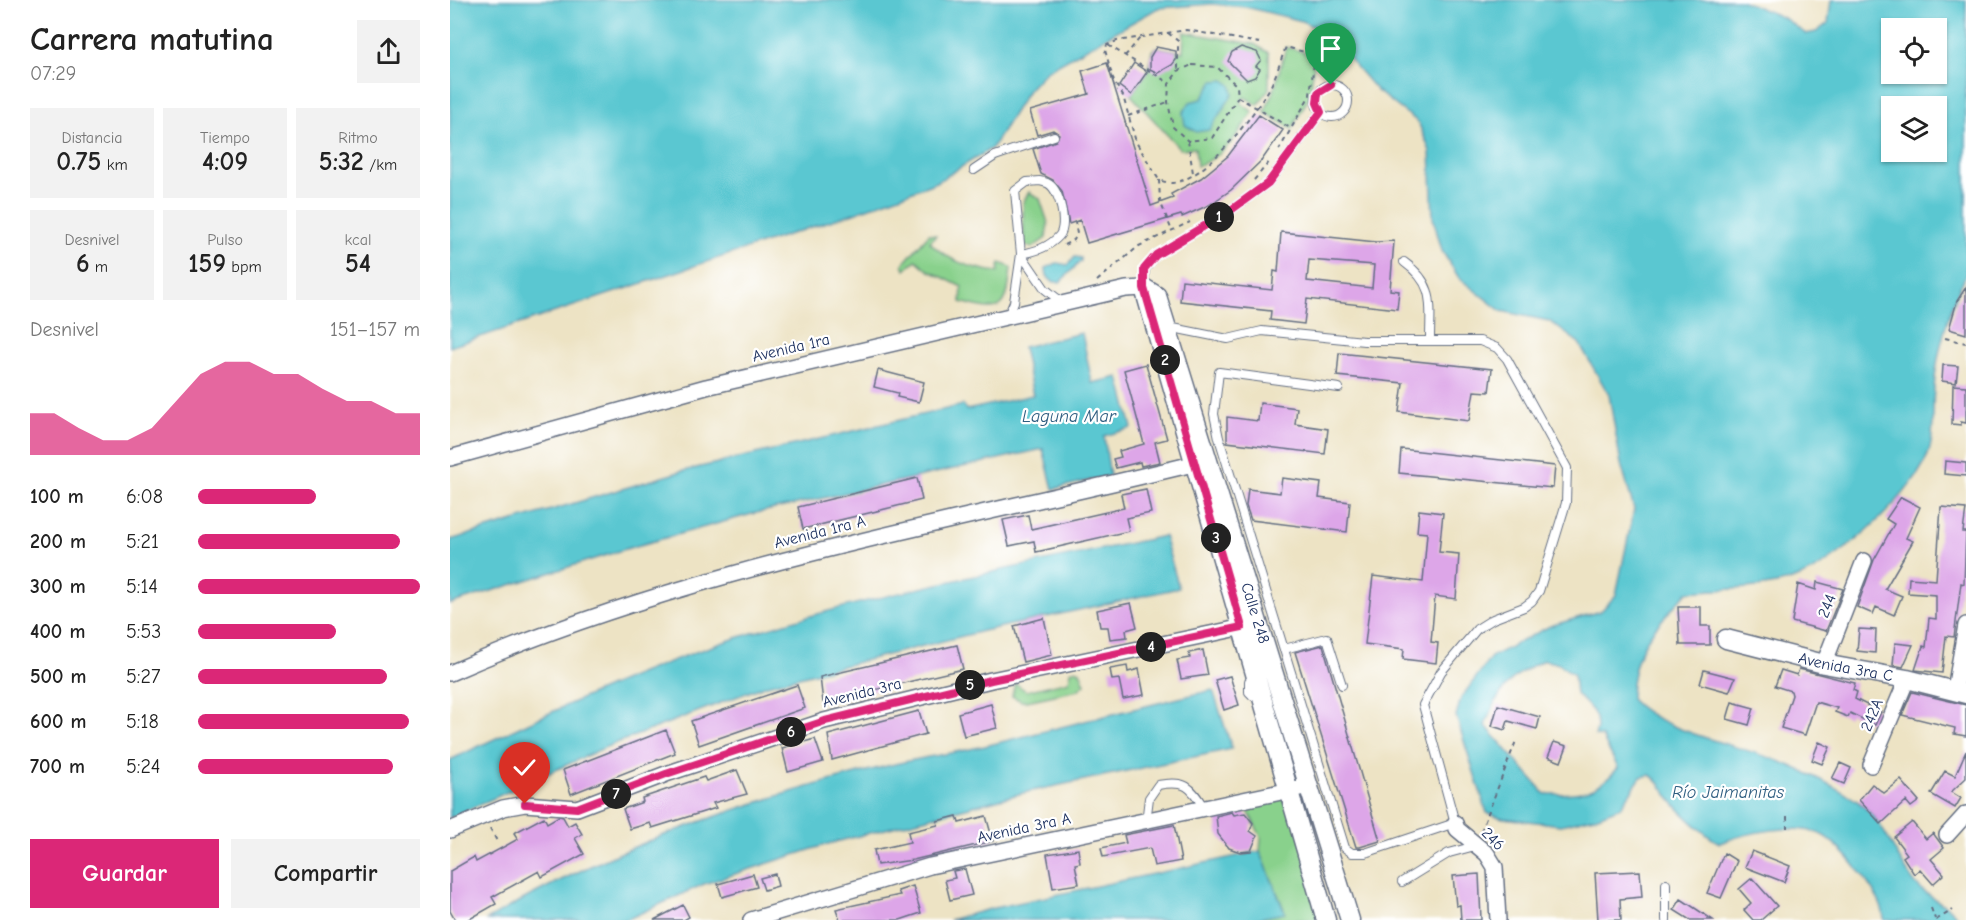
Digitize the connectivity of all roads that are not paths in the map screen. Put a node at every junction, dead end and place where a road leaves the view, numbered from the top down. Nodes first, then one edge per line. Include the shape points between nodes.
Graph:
1 (1321, 112) junction
2 (1054, 136) dead end
3 (974, 170) dead end
4 (1021, 254) junction
5 (1404, 262) dead end
6 (1144, 288) junction
7 (1064, 304) junction
8 (1008, 318) junction
9 (1167, 327) junction
10 (1430, 340) junction
11 (1339, 388) dead end
12 (450, 458) edge
13 (1201, 462) junction
14 (1864, 561) dead end
15 (1966, 625) edge
16 (1250, 626) junction
17 (1726, 639) dead end
18 (1284, 649) junction
19 (1824, 664) junction
20 (450, 673) edge
21 (1907, 678) junction
22 (1342, 685) dead end
23 (1961, 692) edge
24 (1870, 765) dead end
25 (1309, 785) junction
26 (1289, 790) junction
27 (1204, 809) junction
28 (1966, 814) edge
29 (1146, 822) junction
30 (1455, 823) junction
31 (450, 831) edge
32 (1947, 835) dead end
33 (1475, 846) junction
34 (1402, 882) dead end
35 (1666, 884) dead end
36 (751, 920) edge
37 (1326, 920) edge
38 (1350, 920) edge
39 (1498, 920) edge
40 (1666, 920) edge

1 - 1 lane via 1317,103 1321,89 1331,85 1342,88 1348,102 1344,111 1336,116
1 - 6 lane via 1268,183 1156,255 1144,269
2 - 3 lane via 995,156
4 - 4 lane via 1034,252 1059,236 1063,220 1050,184 1027,182 1015,191
4 - 7 lane via 1045,289
4 - 8 lane
5 - 10 lane via 1418,272 1430,293
6 - 7 street, Avenida 1ra
6 - 9 street, Calle 248 via 1158,296
6 - 13 street, Calle 248
7 - 8 street, Avenida 1ra
8 - 12 street, Avenida 1ra via 706,387
9 - 10 lane via 1228,339 1262,331 1364,340
9 - 13 street, Calle 248
10 - 30 lane via 1480,341 1497,348 1507,359 1567,468 1566,503 1539,591 1524,607 1477,629 1441,672 1423,705
11 - 18 lane via 1219,372 1214,414 1219,438
13 - 16 street, Calle 248
13 - 20 street, Avenida 1ra A via 712,578 575,622
14 - 19 street, 244
15 - 23 street
16 - 25 street, Calle 248
16 - 26 street, Calle 248 via 1256,676
16 - 31 street, Avenida 3ra via 991,680 825,721 696,763 577,808 525,804 503,808
17 - 19 street, Avenida 3ra C
18 - 22 lane via 1327,639
18 - 30 lane via 1346,848 1352,853 1365,853
19 - 21 street, Avenida 3ra C
21 - 23 street, Avenida 3ra C
21 - 24 street, 242A
25 - 26 street, Avenida 3ra A
25 - 38 street, Calle 248
26 - 27 street, Avenida 3ra A
26 - 37 street, Calle 248
27 - 29 street, Avenida 3ra A
27 - 29 lane via 1194,790 1185,785 1158,785 1149,798
28 - 32 street
29 - 36 street, Avenida 3ra A via 930,866
30 - 33 street, 246
33 - 34 lane via 1449,853
33 - 39 street, 246 via 1487,854 1495,867
35 - 40 lane

